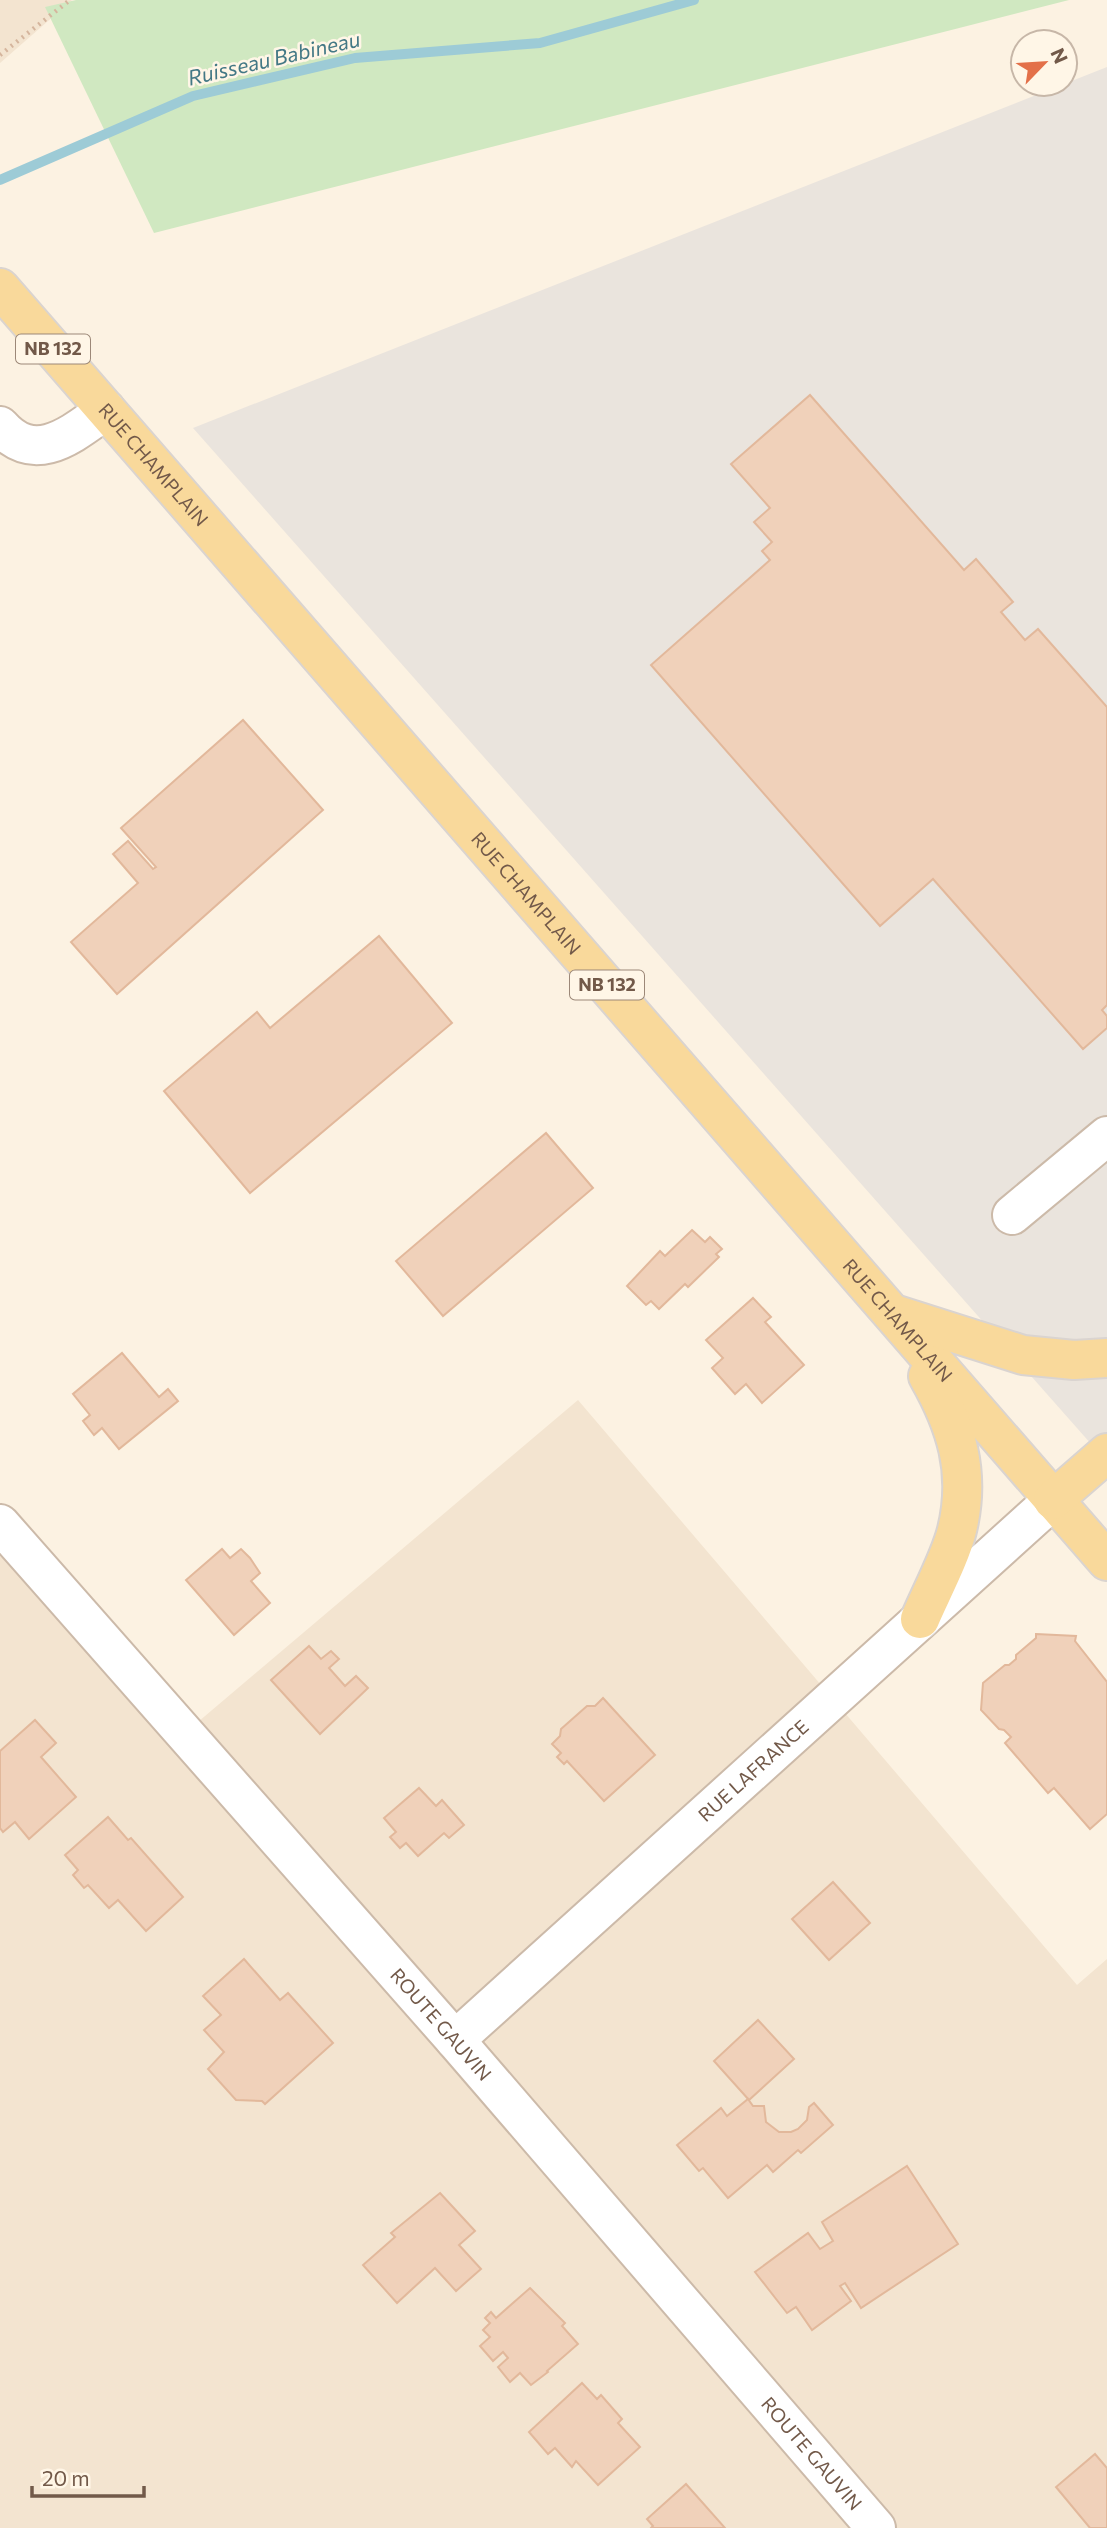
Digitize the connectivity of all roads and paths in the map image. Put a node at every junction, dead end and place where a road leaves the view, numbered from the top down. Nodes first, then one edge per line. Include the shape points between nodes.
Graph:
1 (69, 0) edge
2 (0, 55) edge
3 (0, 288) edge
4 (106, 410) junction
5 (1, 429) edge
6 (1107, 1136) edge
7 (1012, 1215) dead end
8 (892, 1313) junction
9 (1107, 1358) edge
10 (1107, 1453) edge
11 (1053, 1500) junction
12 (0, 1524) edge
13 (1107, 1561) edge
14 (920, 1619) junction
15 (455, 2040) junction
16 (876, 2528) edge

1 - 2 path
3 - 4 main road, RUE CHAMPLAIN / NB 132
4 - 5 street via 52,445 35,446
4 - 8 main road, RUE CHAMPLAIN / NB 132
6 - 7 street
8 - 9 main road via 1023,1355
8 - 11 main road, RUE CHAMPLAIN / NB 132
8 - 14 main road via 946,1408 961,1455 963,1488 957,1531
10 - 11 main road
11 - 13 main road, RUE CHAMPLAIN / NB 132
11 - 14 street, RUE LAFRANCE
12 - 15 street, ROUTE GAUVIN
14 - 15 street, RUE LAFRANCE
15 - 16 street, ROUTE GAUVIN

